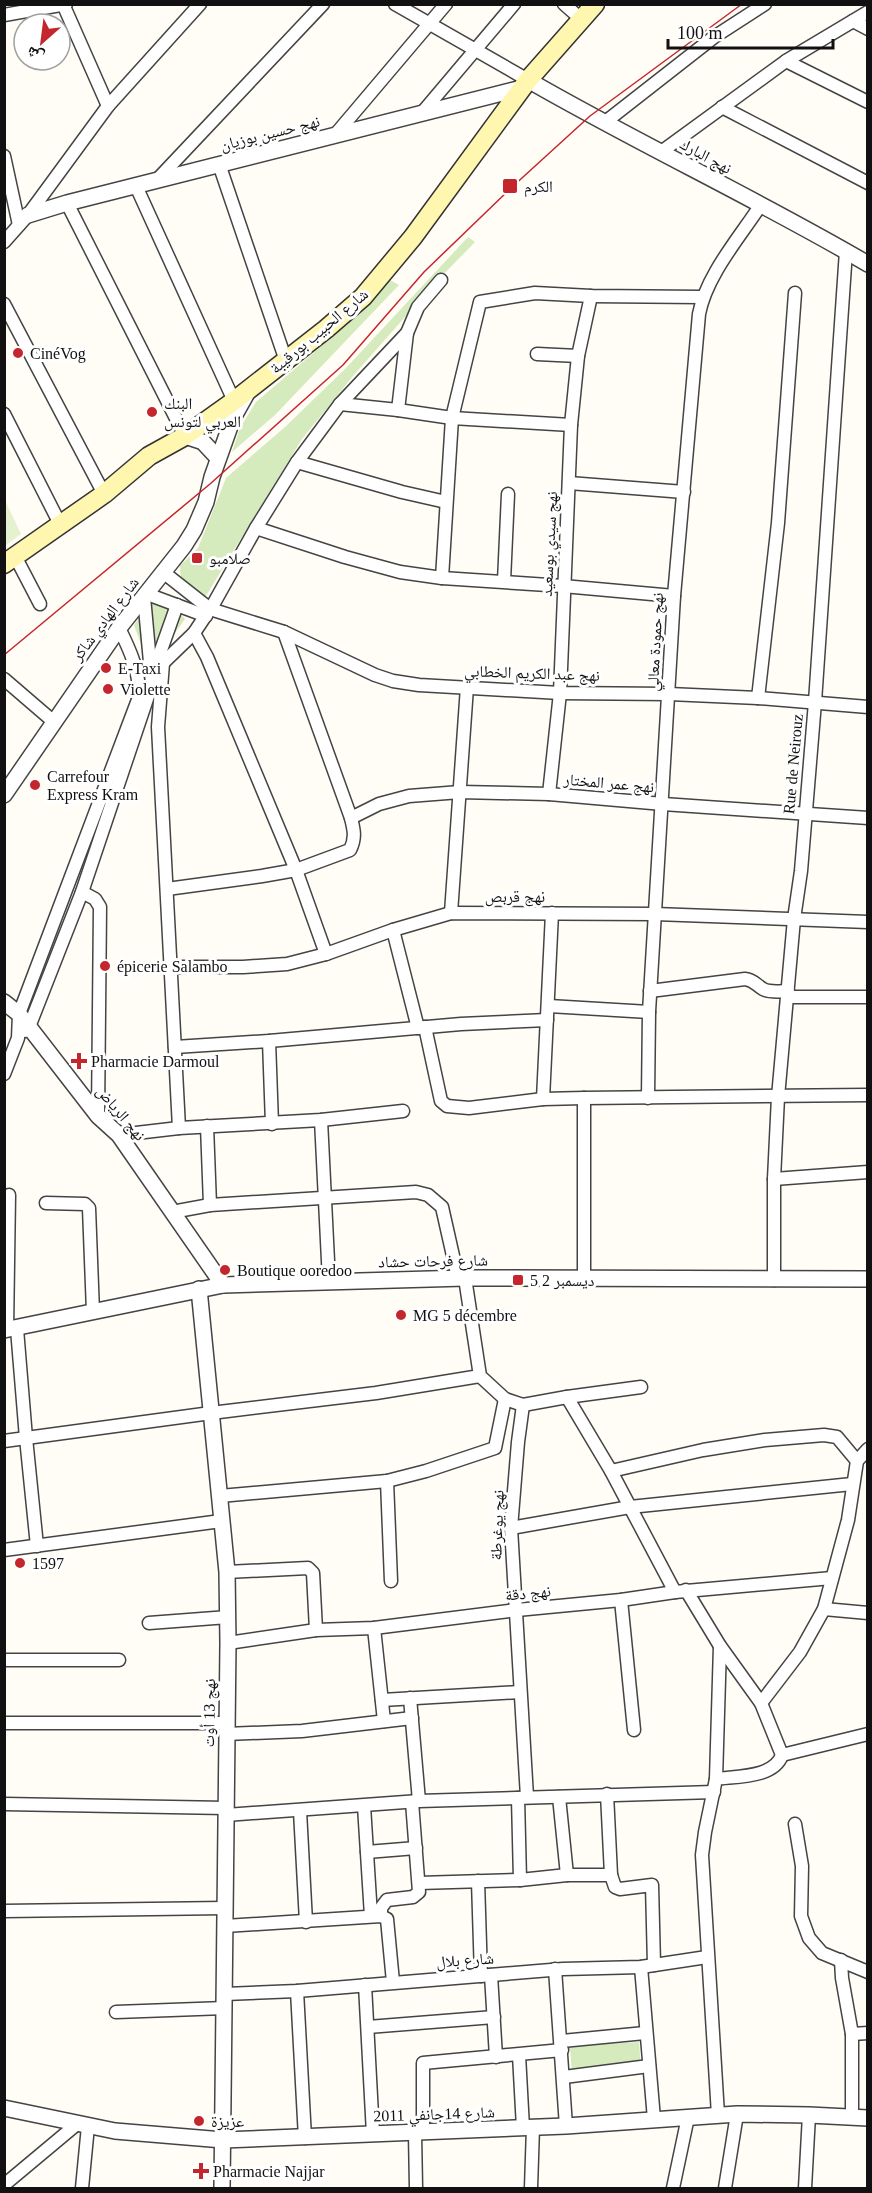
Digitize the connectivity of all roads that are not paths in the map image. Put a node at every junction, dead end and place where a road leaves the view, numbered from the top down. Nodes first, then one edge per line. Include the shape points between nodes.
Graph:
1 (200, 4) edge
2 (323, 4) edge
3 (395, 4) edge
4 (446, 4) edge
5 (514, 4) edge
6 (564, 4) edge
7 (595, 4) edge
8 (765, 4) edge
9 (64, 5) edge
10 (867, 12) edge
11 (4, 15) edge
12 (581, 20) junction
13 (853, 21) junction
14 (429, 24) junction
15 (867, 29) edge
16 (476, 51) junction
17 (786, 61) junction
18 (525, 84) junction
19 (867, 102) edge
20 (108, 106) junction
21 (722, 107) junction
22 (421, 114) junction
23 (604, 123) junction
24 (335, 135) junction
25 (662, 152) junction
26 (4, 156) edge
27 (219, 164) junction
28 (156, 181) junction
29 (867, 183) edge
30 (136, 186) junction
31 (67, 203) junction
32 (760, 206) junction
33 (23, 220) junction
34 (4, 242) edge
35 (846, 251) junction
36 (867, 264) edge
37 (441, 280) dead end
38 (795, 292) dead end
39 (591, 296) junction
40 (702, 297) junction
41 (4, 304) edge
42 (407, 333) junction
43 (537, 354) dead end
44 (578, 356) junction
45 (286, 361) junction
46 (249, 389) junction
47 (234, 401) junction
48 (340, 404) junction
49 (398, 410) junction
50 (4, 414) edge
51 (452, 418) junction
52 (571, 425) junction
53 (185, 436) junction
54 (218, 458) junction
55 (297, 462) junction
56 (569, 483) junction
57 (684, 492) junction
58 (104, 494) junction
59 (508, 494) dead end
60 (446, 502) junction
61 (61, 526) junction
62 (256, 528) junction
63 (10, 560) edge
64 (163, 572) junction
65 (442, 578) junction
66 (504, 581) junction
67 (563, 586) junction
68 (145, 595) junction
69 (674, 596) junction
70 (40, 604) dead end
71 (177, 605) junction
72 (208, 613) junction
73 (119, 628) junction
74 (284, 632) junction
75 (194, 633) junction
76 (156, 666) junction
77 (137, 672) junction
78 (4, 679) edge
79 (466, 687) junction
80 (560, 693) junction
81 (669, 694) junction
82 (144, 698) junction
83 (758, 698) junction
84 (815, 702) junction
85 (867, 707) edge
86 (54, 722) junction
87 (460, 792) junction
88 (549, 794) junction
89 (4, 795) edge
90 (663, 804) junction
91 (806, 813) junction
92 (351, 818) junction
93 (867, 818) edge
94 (296, 870) junction
95 (167, 889) junction
96 (82, 892) junction
97 (451, 913) junction
98 (552, 913) junction
99 (655, 914) junction
100 (794, 919) junction
101 (867, 922) edge
102 (393, 930) junction
103 (326, 954) junction
104 (170, 967) junction
105 (650, 991) junction
106 (788, 994) junction
107 (867, 997) edge
108 (4, 1002) edge
109 (549, 1006) junction
110 (649, 1012) junction
111 (19, 1014) junction
112 (547, 1020) junction
113 (422, 1027) junction
114 (24, 1033) junction
115 (269, 1041) junction
116 (175, 1047) junction
117 (4, 1074) edge
118 (867, 1095) edge
119 (778, 1097) junction
120 (585, 1098) junction
121 (648, 1098) junction
122 (543, 1099) junction
123 (403, 1111) dead end
124 (98, 1116) junction
125 (321, 1120) junction
126 (272, 1124) junction
127 (207, 1126) junction
128 (179, 1128) junction
129 (119, 1135) junction
130 (867, 1172) edge
131 (774, 1179) junction
132 (9, 1195) dead end
133 (325, 1198) junction
134 (46, 1203) dead end
135 (210, 1205) junction
136 (172, 1212) junction
137 (462, 1278) junction
138 (584, 1279) junction
139 (867, 1279) edge
140 (774, 1280) junction
141 (329, 1281) junction
142 (223, 1285) junction
143 (199, 1289) junction
144 (93, 1312) junction
145 (10, 1330) edge
146 (480, 1376) junction
147 (641, 1387) dead end
148 (567, 1397) junction
149 (505, 1399) junction
150 (523, 1406) junction
151 (211, 1413) junction
152 (26, 1438) junction
153 (4, 1441) edge
154 (518, 1442) junction
155 (495, 1448) junction
156 (867, 1449) edge
157 (857, 1461) junction
158 (611, 1471) junction
159 (387, 1481) junction
160 (852, 1484) junction
161 (220, 1496) junction
162 (630, 1507) junction
163 (221, 1521) junction
164 (511, 1528) junction
165 (37, 1546) junction
166 (6, 1553) edge
167 (227, 1572) junction
168 (832, 1578) junction
169 (391, 1581) dead end
170 (680, 1591) junction
171 (621, 1600) junction
172 (824, 1609) junction
173 (517, 1610) junction
174 (867, 1613) edge
175 (228, 1617) junction
176 (148, 1623) dead end
177 (374, 1628) junction
178 (316, 1630) junction
179 (228, 1643) junction
180 (720, 1646) junction
181 (4, 1660) edge
182 (119, 1660) dead end
183 (520, 1692) junction
184 (410, 1698) junction
185 (382, 1700) junction
186 (761, 1703) junction
187 (412, 1718) junction
188 (384, 1721) junction
189 (4, 1723) edge
190 (226, 1729) junction
191 (634, 1730) dead end
192 (867, 1734) edge
193 (782, 1755) junction
194 (716, 1779) junction
195 (714, 1792) junction
196 (607, 1794) junction
197 (559, 1797) junction
198 (523, 1798) junction
199 (415, 1802) junction
200 (4, 1804) edge
201 (364, 1806) junction
202 (226, 1811) junction
203 (300, 1811) junction
204 (795, 1824) dead end
205 (416, 1848) junction
206 (367, 1852) junction
207 (567, 1875) junction
208 (611, 1875) junction
209 (520, 1880) junction
210 (478, 1881) junction
211 (419, 1883) junction
212 (225, 1908) junction
213 (4, 1911) edge
214 (376, 1916) junction
215 (306, 1922) junction
216 (225, 1926) junction
217 (707, 1958) junction
218 (841, 1960) junction
219 (654, 1965) junction
220 (641, 1967) junction
221 (555, 1969) junction
222 (867, 1972) edge
223 (486, 1976) junction
224 (393, 1982) junction
225 (365, 1985) junction
226 (297, 1991) junction
227 (225, 2001) junction
228 (116, 2012) dead end
229 (494, 2017) junction
230 (368, 2027) junction
231 (645, 2033) junction
232 (867, 2033) edge
233 (852, 2034) junction
234 (562, 2046) junction
235 (519, 2055) junction
236 (496, 2057) junction
237 (649, 2066) junction
238 (564, 2077) junction
239 (4, 2108) edge
240 (737, 2114) junction
241 (718, 2115) junction
242 (809, 2115) junction
243 (688, 2117) junction
244 (852, 2117) junction
245 (867, 2118) edge
246 (654, 2119) junction
247 (83, 2126) junction
248 (566, 2126) junction
249 (527, 2128) junction
250 (419, 2133) junction
251 (373, 2134) junction
252 (305, 2138) junction
253 (223, 2140) junction
254 (4, 2185) edge
255 (82, 2188) edge
256 (222, 2188) edge
257 (416, 2188) edge
258 (531, 2188) edge
259 (673, 2188) edge
260 (725, 2188) edge
261 (805, 2188) edge

1 - 20 street
2 - 28 street
3 - 14 street
4 - 14 street
5 - 16 street
6 - 12 street
7 - 12 main road, شارع الحبيب بورقيبة
8 - 23 street via 714,37
9 - 11 street
9 - 20 street
10 - 13 street
12 - 18 main road, شارع الحبيب بورقيبة
13 - 15 street
13 - 17 street
14 - 16 street
14 - 24 street
16 - 18 street
16 - 22 street
17 - 19 street
17 - 21 street
18 - 22 street, نهج حسين بوزيان
18 - 23 street, نهج البارك
18 - 45 main road, شارع الحبيب بورقيبة via 413,237 363,297
20 - 33 street
21 - 25 street
21 - 29 street
22 - 24 street, نهج حسين بوزيان
23 - 25 street, نهج البارك
24 - 27 street, نهج حسين بوزيان
25 - 32 street, نهج البارك
26 - 33 street
27 - 28 street, نهج حسين بوزيان
27 - 45 street
28 - 30 street, نهج حسين بوزيان
30 - 31 street, نهج حسين بوزيان
30 - 47 street
31 - 33 street, نهج حسين بوزيان
31 - 53 street
32 - 35 street, نهج البارك
32 - 40 street, نهج حمودة معالي
33 - 34 street
35 - 36 street, نهج البارك
35 - 84 street, Rue de Neirouz
37 - 42 street via 418,307
38 - 83 street via 778,523
39 - 40 street
39 - 44 street, نهج سيدي بوسعيد
39 - 51 street via 535,293 480,302
40 - 57 street, نهج حمودة معالي
41 - 58 street
42 - 48 street
42 - 49 street
43 - 44 street
44 - 52 street, نهج سيدي بوسعيد
45 - 46 main road, شارع الحبيب بورقيبة
46 - 47 main road, شارع الحبيب بورقيبة
46 - 54 street, شارع الهادي شاكر
47 - 53 main road, شارع الحبيب بورقيبة
48 - 49 street
48 - 55 street
49 - 51 street
50 - 61 street
51 - 52 street
51 - 60 street
52 - 56 street, نهج سيدي بوسعيد
53 - 54 street via 203,442
53 - 58 main road, شارع الحبيب بورقيبة via 149,456
54 - 64 street, شارع الهادي شاكر via 198,522
55 - 60 street
55 - 62 street
56 - 57 street
56 - 67 street, نهج سيدي بوسعيد
57 - 69 street, نهج حمودة معالي
58 - 61 main road, شارع الحبيب بورقيبة
59 - 66 street
60 - 65 street
61 - 63 main road, شارع الحبيب بورقيبة
62 - 65 street via 400,572
62 - 72 street
63 - 70 street
64 - 68 street, شارع الهادي شاكر
64 - 72 street
65 - 66 street
66 - 67 street
67 - 69 street
67 - 80 street, نهج سيدي بوسعيد
68 - 71 street, نهج عبد الكريم الخطابي
68 - 73 street, شارع الهادي شاكر
68 - 76 street
69 - 81 street, نهج حمودة معالي
71 - 72 street, نهج عبد الكريم الخطابي
71 - 76 street
72 - 74 street, نهج عبد الكريم الخطابي
72 - 75 street
73 - 77 street
73 - 86 street, شارع الهادي شاكر
74 - 79 street, نهج عبد الكريم الخطابي via 393,681
74 - 92 street
75 - 76 street
75 - 94 street
76 - 77 street
76 - 82 street
76 - 95 street
77 - 82 street
78 - 86 street
79 - 80 street, نهج عبد الكريم الخطابي
79 - 87 street
80 - 81 street, نهج عبد الكريم الخطابي
80 - 88 street, نهج سيدي بوسعيد
81 - 83 street, نهج عبد الكريم الخطابي
81 - 90 street, نهج حمودة معالي
82 - 96 street
82 - 111 street via 126,729
83 - 84 street, نهج عبد الكريم الخطابي
84 - 85 street, نهج عبد الكريم الخطابي
84 - 91 street, Rue de Neirouz
86 - 89 street, شارع الهادي شاكر
87 - 88 street, نهج عمر المختار
87 - 92 street, نهج عمر المختار via 409,796 379,804
87 - 97 street
88 - 90 street, نهج عمر المختار
90 - 91 street, نهج عمر المختار
90 - 99 street, نهج حمودة معالي
91 - 93 street, نهج عمر المختار
91 - 100 street, Rue de Neirouz
92 - 94 street via 355,842 350,850
94 - 95 street
94 - 103 street
95 - 104 street
96 - 114 street
96 - 124 street via 100,907
97 - 98 street, نهج قربص
97 - 102 street, نهج قربص
98 - 99 street, نهج قربص
98 - 109 street
99 - 100 street, نهج قربص
99 - 105 street, نهج حمودة معالي
100 - 101 street, نهج قربص
100 - 106 street, Rue de Neirouz
102 - 103 street, نهج قربص
102 - 113 street
103 - 104 street, نهج قربص via 287,964
104 - 116 street
105 - 106 street via 746,979 769,992
105 - 110 street, نهج حمودة معالي
106 - 107 street
106 - 119 street, Rue de Neirouz
108 - 111 street, نهج الرياض
109 - 110 street
109 - 112 street
110 - 121 street, نهج حمودة معالي
111 - 114 street, نهج الرياض
112 - 113 street
112 - 122 street
113 - 115 street
113 - 122 street via 441,1101 447,1106 469,1108
114 - 117 street
114 - 124 street, نهج الرياض
115 - 116 street
115 - 126 street
116 - 128 street
118 - 119 street
119 - 121 street
119 - 131 street, Rue de Neirouz
120 - 121 street
120 - 122 street
120 - 138 street
123 - 125 street
124 - 129 street, نهج الرياض
125 - 126 street
125 - 133 street
126 - 127 street
127 - 128 street
127 - 135 street
128 - 129 street
129 - 136 street, نهج الرياض
130 - 131 street
131 - 140 street, Rue de Neirouz
132 - 145 street
133 - 135 street
133 - 137 street via 416,1192 428,1195 442,1207
133 - 141 street
134 - 144 street via 84,1204 89,1208
135 - 136 street
136 - 142 street, نهج الرياض
137 - 138 street, شارع فرحات حشاد
137 - 141 street, شارع فرحات حشاد
137 - 146 street
138 - 140 street, شارع فرحات حشاد
139 - 140 street, شارع فرحات حشاد
141 - 142 street, شارع فرحات حشاد
142 - 143 street, شارع فرحات حشاد
143 - 144 street, شارع فرحات حشاد
143 - 151 street, نهج 13 أوت
144 - 145 street, شارع فرحات حشاد
145 - 152 street
146 - 149 street
146 - 151 street via 376,1394
147 - 148 street
148 - 150 street
148 - 158 street
149 - 150 street
149 - 155 street
150 - 154 street, نهج يوغرطة
151 - 152 street
151 - 161 street, نهج 13 أوت
152 - 153 street
152 - 165 street
154 - 155 street
154 - 164 street, نهج يوغرطة
155 - 159 street
156 - 157 street
157 - 158 street via 837,1437 825,1435 765,1440
157 - 160 street
158 - 162 street
159 - 161 street
159 - 169 street
160 - 162 street
160 - 168 street via 848,1520
161 - 163 street, نهج 13 أوت
162 - 164 street
162 - 170 street
163 - 165 street
163 - 167 street, نهج 13 أوت
164 - 173 street, نهج يوغرطة
165 - 166 street
167 - 175 street, نهج 13 أوت
167 - 178 street via 308,1568 314,1573
168 - 170 street, نهج دقة
168 - 172 street
170 - 171 street, نهج دقة
170 - 180 street
171 - 173 street, نهج دقة
171 - 191 street
172 - 174 street
172 - 186 street via 800,1653
173 - 177 street, نهج دقة
173 - 183 street, نهج يوغرطة
175 - 176 street
175 - 179 street, نهج 13 أوت
177 - 178 street, نهج دقة
177 - 185 street
178 - 179 street, نهج دقة
179 - 190 street, نهج 13 أوت
180 - 186 street
180 - 194 street
181 - 182 street
183 - 184 street
183 - 198 street, نهج يوغرطة
184 - 185 street
184 - 187 street
185 - 188 street
186 - 193 street
187 - 188 street
187 - 199 street
188 - 190 street via 302,1731
189 - 190 street
190 - 202 street, نهج 13 أوت
192 - 193 street
193 - 194 street via 774,1768
194 - 195 street
195 - 196 street
195 - 217 street via 702,1855
196 - 197 street
196 - 208 street
197 - 198 street
197 - 207 street
198 - 199 street
198 - 209 street, نهج يوغرطة
199 - 201 street
199 - 205 street
200 - 202 street
201 - 203 street
201 - 206 street
202 - 203 street
202 - 212 street, نهج 13 أوت
203 - 215 street
204 - 218 street via 805,1928 822,1953
205 - 206 street
205 - 211 street
206 - 214 street
207 - 208 street
207 - 209 street
208 - 219 street via 615,1887 620,1889 652,1885
209 - 210 street
210 - 211 street
210 - 223 street
211 - 214 street via 419,1892 413,1897 387,1900
212 - 213 street
212 - 216 street, نهج 13 أوت
214 - 215 street
214 - 224 street via 387,1919
215 - 216 street
216 - 227 street, نهج 13 أوت
217 - 219 street, شارع بلال
217 - 241 street
218 - 222 street
218 - 233 street
219 - 220 street, شارع بلال
220 - 221 street, شارع بلال
220 - 231 street
221 - 223 street, شارع بلال
221 - 234 street
223 - 224 street, شارع بلال
223 - 229 street
224 - 225 street, شارع بلال
225 - 226 street, شارع بلال
225 - 230 street
226 - 227 street, شارع بلال
226 - 252 street
227 - 228 street, شارع بلال
227 - 253 street, نهج 13 أوت
229 - 230 street
229 - 236 street
230 - 251 street
231 - 234 street
231 - 237 street
232 - 233 street
233 - 244 street
234 - 235 street
234 - 238 street
235 - 236 street
235 - 249 street
236 - 250 street via 423,2063
237 - 238 street
237 - 246 street
238 - 248 street
239 - 247 street, شارع 14جانفي 2011
240 - 241 street, شارع 14جانفي 2011
240 - 242 street, شارع 14جانفي 2011
240 - 260 street
241 - 243 street, شارع 14جانفي 2011
242 - 244 street, شارع 14جانفي 2011
242 - 261 street
243 - 246 street, شارع 14جانفي 2011
243 - 259 street
244 - 245 street, شارع 14جانفي 2011
246 - 248 street, شارع 14جانفي 2011
247 - 253 street, شارع 14جانفي 2011
247 - 254 street
247 - 255 street
248 - 249 street, شارع 14جانفي 2011
249 - 250 street, شارع 14جانفي 2011
249 - 258 street
250 - 251 street, شارع 14جانفي 2011
250 - 257 street
251 - 252 street, شارع 14جانفي 2011
252 - 253 street, شارع 14جانفي 2011
253 - 256 street, نهج 13 أوت

